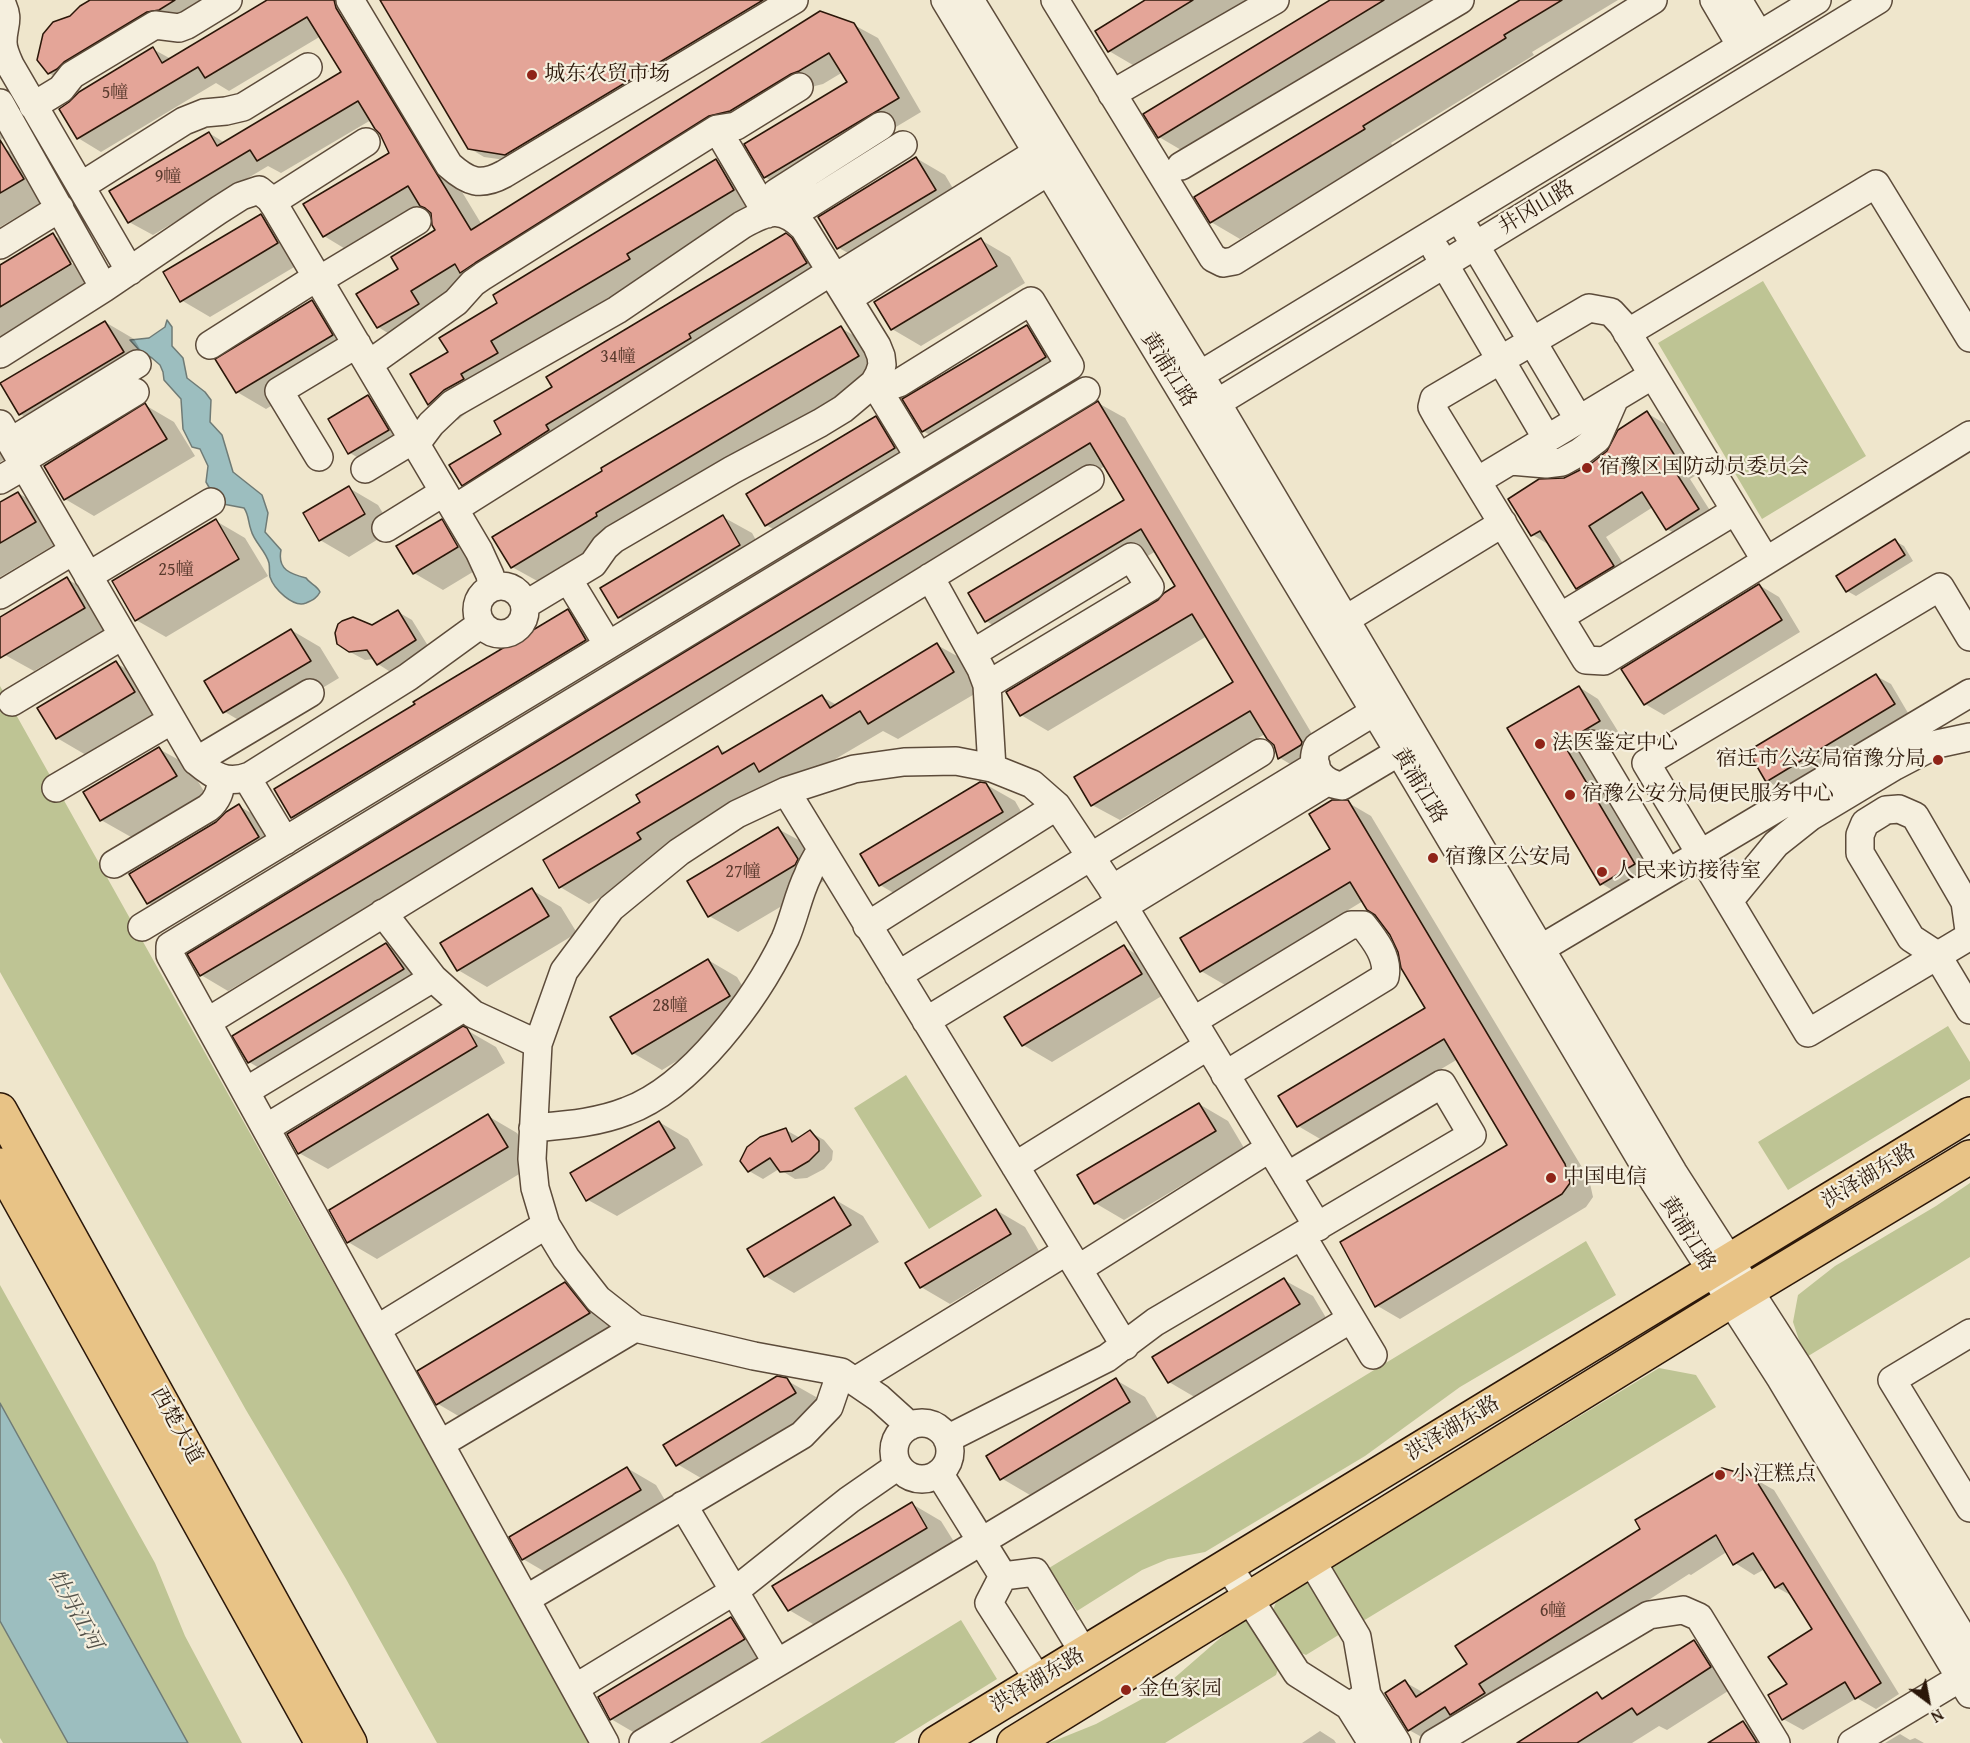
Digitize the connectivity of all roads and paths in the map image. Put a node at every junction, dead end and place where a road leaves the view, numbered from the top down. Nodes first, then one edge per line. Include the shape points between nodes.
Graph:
1 (0, 0) edge
2 (228, 0) edge
3 (350, 0) edge
4 (364, 0) edge
5 (771, 0) edge
6 (794, 0) edge
7 (945, 0) edge
8 (970, 0) edge
9 (1275, 0) edge
10 (1461, 0) edge
11 (1653, 0) edge
12 (1714, 0) edge
13 (1738, 0) edge
14 (1817, 0) edge
15 (1878, 0) edge
16 (1065, 3) edge
17 (1750, 41) junction
18 (308, 67) dead end
19 (799, 87) dead end
20 (1112, 94) junction
21 (33, 106) junction
22 (3, 117) edge
23 (881, 126) dead end
24 (717, 129) junction
25 (366, 142) dead end
26 (903, 145) dead end
27 (1052, 156) junction
28 (1181, 166) dead end
29 (81, 186) junction
30 (272, 202) junction
31 (60, 208) junction
32 (779, 214) junction
33 (1459, 217) junction
34 (417, 221) dead end
35 (1427, 237) junction
36 (0, 245) edge
37 (1475, 246) junction
38 (1444, 265) junction
39 (130, 271) junction
40 (318, 279) junction
41 (839, 282) junction
42 (105, 288) junction
43 (1627, 333) junction
44 (1970, 338) edge
45 (1532, 341) junction
46 (210, 345) dead end
47 (0, 354) edge
48 (363, 354) junction
49 (1501, 360) junction
50 (137, 364) dead end
51 (1653, 375) junction
52 (1189, 381) junction
53 (874, 383) junction
54 (1086, 391) dead end
55 (135, 392) dead end
56 (1615, 398) junction
57 (1207, 410) junction
58 (1579, 420) junction
59 (1970, 435) edge
60 (1547, 439) junction
61 (415, 442) junction
62 (14, 448) edge
63 (319, 457) dead end
64 (919, 457) junction
65 (1511, 461) junction
66 (365, 469) dead end
67 (1090, 479) dead end
68 (0, 480) edge
69 (1477, 481) junction
70 (449, 501) junction
71 (211, 502) dead end
72 (1735, 511) junction
73 (1503, 523) junction
74 (386, 528) dead end
75 (73, 551) junction
76 (1766, 561) junction
77 (88, 576) junction
78 (930, 577) junction
79 (568, 579) junction
80 (492, 587) junction
81 (0, 595) edge
82 (525, 605) junction
83 (1560, 617) junction
84 (481, 624) junction
85 (1335, 626) junction
86 (122, 636) junction
87 (1970, 637) edge
88 (608, 645) junction
89 (973, 653) junction
90 (987, 684) junction
91 (310, 693) dead end
92 (1970, 693) edge
93 (12, 702) dead end
94 (1374, 712) junction
95 (172, 720) junction
96 (1970, 738) edge
97 (1591, 744) dead end
98 (1399, 752) junction
99 (1260, 753) dead end
100 (196, 761) junction
101 (992, 768) junction
102 (1321, 773) junction
103 (234, 778) junction
104 (56, 788) dead end
105 (786, 791) junction
106 (1057, 806) junction
107 (285, 841) junction
108 (821, 850) junction
109 (1700, 853) junction
110 (1091, 858) junction
111 (114, 864) dead end
112 (1668, 873) junction
113 (1119, 899) junction
114 (1729, 901) junction
115 (383, 913) junction
116 (867, 926) junction
117 (142, 927) dead end
118 (1970, 937) edge
119 (1531, 954) junction
120 (1937, 956) junction
121 (898, 975) junction
122 (434, 978) junction
123 (465, 1007) junction
124 (1970, 1010) edge
125 (926, 1021) junction
126 (1193, 1021) junction
127 (207, 1022) junction
128 (538, 1044) junction
129 (1208, 1046) junction
130 (1225, 1075) junction
131 (246, 1091) junction
132 (0, 1110) edge
133 (1970, 1114) edge
134 (266, 1128) junction
135 (533, 1128) junction
136 (1270, 1148) junction
137 (1970, 1157) edge
138 (0, 1165) edge
139 (1015, 1166) junction
140 (1287, 1176) junction
141 (546, 1225) junction
142 (1310, 1231) junction
143 (1073, 1260) junction
144 (1721, 1267) junction
145 (1740, 1295) junction
146 (1351, 1319) junction
147 (635, 1328) junction
148 (377, 1329) junction
149 (1970, 1333) edge
150 (1125, 1346) junction
151 (1373, 1355) dead end
152 (848, 1377) junction
153 (910, 1426) junction
154 (947, 1439) junction
155 (440, 1444) junction
156 (898, 1466) junction
157 (939, 1473) junction
158 (683, 1505) junction
159 (1970, 1508) edge
160 (982, 1541) junction
161 (1311, 1560) junction
162 (1228, 1566) junction
163 (1003, 1576) junction
164 (735, 1591) junction
165 (1249, 1598) junction
166 (526, 1599) junction
167 (1968, 1639) edge
168 (1084, 1653) junction
169 (777, 1663) junction
170 (1039, 1681) junction
171 (1967, 1681) edge
172 (575, 1688) junction
173 (1358, 1701) junction
174 (322, 1743) edge
175 (350, 1743) edge
176 (605, 1743) edge
177 (643, 1743) edge
178 (936, 1743) edge
179 (1014, 1743) edge
180 (1372, 1743) edge
181 (1397, 1743) edge
182 (1434, 1743) edge
183 (1776, 1743) edge
184 (1852, 1743) edge

1 - 21 street via 7,25 4,53
2 - 21 street via 179,28 155,25 72,75 61,89
3 - 6 street via 450,165 462,177 478,182 504,174
4 - 5 street via 459,158 480,166 504,162
7 - 27 street, 黄浦江路
8 - 27 street, 黄浦江路
9 - 20 street
10 - 28 street
11 - 20 street via 1234,261 1213,258
12 - 17 street
13 - 17 street
14 - 17 street, 井冈山路
15 - 37 street, 井冈山路
16 - 20 street
17 - 33 street, 井冈山路
18 - 29 street via 243,107 204,113 184,121
19 - 24 street via 736,126
21 - 29 street
22 - 31 street
23 - 32 street via 776,192
24 - 32 street
24 - 48 street via 483,276 456,302
25 - 30 street
26 - 32 street
27 - 41 street
27 - 52 street, 黄浦江路
29 - 39 street
30 - 39 street via 259,190 242,196
30 - 40 street
31 - 36 street
31 - 42 street
32 - 41 street via 794,217 804,228
32 - 61 street via 761,215 742,225 617,310 452,404
33 - 35 street, 井冈山路
33 - 37 street
34 - 40 street
35 - 38 street
35 - 52 street, 井冈山路
37 - 38 street, 井冈山路
37 - 45 street
38 - 49 street
38 - 57 street, 井冈山路
39 - 42 street
40 - 46 street
40 - 48 street
41 - 53 street via 881,356 882,365
41 - 70 street
42 - 47 street
43 - 44 street via 1876,184
43 - 45 street via 1611,312 1589,308
43 - 51 street
45 - 49 street
45 - 58 street
48 - 61 street
48 - 63 street via 279,391
49 - 60 street
49 - 69 street via 1434,399 1432,406
50 - 62 street
51 - 56 street
51 - 72 street
52 - 57 street, 黄浦江路
53 - 64 street
53 - 64 street via 887,387 899,383 1030,301 1070,366
53 - 79 street via 820,423 614,538 593,564
54 - 127 street via 170,946 170,955
55 - 62 street
56 - 58 street
56 - 65 street via 1597,439 1580,452 1562,462
57 - 85 street, 黄浦江路
58 - 60 street
59 - 76 street
60 - 65 street
61 - 66 street
61 - 70 street
62 - 68 street
62 - 75 street
64 - 88 street
65 - 69 street
67 - 78 street
69 - 73 street
70 - 74 street
70 - 80 street via 479,551
71 - 77 street
72 - 76 street
72 - 83 street
73 - 83 street
73 - 85 street
75 - 77 street
75 - 81 street
76 - 83 street via 1604,661 1587,660
77 - 86 street
78 - 89 street
78 - 115 street
79 - 82 street
79 - 88 street
80 - 82 street via 512,588
80 - 84 street via 477,603
82 - 84 street via 522,621 510,632 494,633
84 - 103 street via 408,676
85 - 94 street, 黄浦江路
85 - 119 street, 黄浦江路
86 - 93 street
86 - 95 street
87 - 109 street via 1940,587 1646,763
88 - 107 street
89 - 90 street
89 - 90 street via 1131,557 1150,587
90 - 101 street
91 - 100 street
92 - 109 street
94 - 98 street, 黄浦江路
94 - 102 street via 1317,747 1314,760
95 - 100 street
95 - 104 street
96 - 114 street via 1937,744 1810,817 1776,844
97 - 112 street
98 - 102 street via 1342,786
98 - 119 street, 黄浦江路
99 - 110 street
100 - 103 street via 212,774
101 - 105 street via 956,761 904,762 854,769
101 - 106 street via 1032,784
102 - 113 street
103 - 107 street
103 - 111 street via 208,808
105 - 108 street
105 - 128 street via 737,814 679,852 611,909 564,971
106 - 110 street
106 - 116 street
107 - 117 street
108 - 116 street
108 - 135 street via 807,875 786,937 766,973 718,1039 679,1079 656,1097 628,1111 586,1123
109 - 112 street
109 - 114 street
110 - 113 street
110 - 121 street
112 - 119 street
113 - 125 street
113 - 126 street
114 - 120 street via 1808,1033
115 - 122 street
115 - 127 street
116 - 121 street
118 - 120 street
118 - 120 street via 1965,902 1914,816 1899,809 1886,810 1865,823 1860,853 1911,938
119 - 144 street, 黄浦江路 via 1673,1172
120 - 124 street
121 - 125 street
122 - 123 street
122 - 131 street
123 - 128 street
123 - 134 street
125 - 139 street
126 - 129 street
126 - 130 street via 1351,925 1363,925 1371,935 1387,966 1385,977
127 - 131 street
128 - 135 street
129 - 130 street
129 - 139 street
130 - 136 street
131 - 134 street
132 - 175 main road, 西楚大道
133 - 144 main road, 洪泽湖东路
134 - 148 street
135 - 141 street via 535,1188
136 - 140 street
136 - 143 street
137 - 145 main road, 洪泽湖东路
138 - 174 main road, 西楚大道
139 - 143 street
140 - 142 street
140 - 142 street via 1442,1084 1472,1135
141 - 147 street via 598,1299
141 - 148 street
142 - 146 street
142 - 150 street via 1155,1322
143 - 150 street
143 - 152 street
144 - 145 street, 黄浦江路
144 - 162 main road, 洪泽湖东路
145 - 161 main road, 洪泽湖东路
145 - 167 street, 黄浦江路 via 1799,1368
145 - 171 street, 黄浦江路 via 1781,1379
146 - 151 street
146 - 160 street
147 - 152 street
147 - 155 street
148 - 155 street
149 - 159 street via 1892,1380
150 - 154 street
152 - 153 street
152 - 158 street via 829,1407 802,1434
153 - 154 street via 918,1423 936,1427
153 - 156 street via 894,1448
154 - 157 street via 949,1455
155 - 166 street
156 - 157 street via 920,1479
156 - 164 street
157 - 160 street
158 - 164 street
158 - 166 street
160 - 163 street
160 - 169 street
161 - 165 main road, 洪泽湖东路
161 - 173 street via 1357,1637
162 - 165 street
162 - 168 main road, 洪泽湖东路
163 - 168 street via 1035,1572
163 - 170 street via 989,1603
164 - 169 street
164 - 172 street
165 - 173 street via 1297,1673
165 - 179 main road, 洪泽湖东路
166 - 172 street
168 - 170 main road, 洪泽湖东路
169 - 177 street
170 - 178 main road, 洪泽湖东路
171 - 184 street
172 - 176 street
173 - 180 street
173 - 181 street
182 - 183 street via 1649,1615 1683,1610 1700,1617

